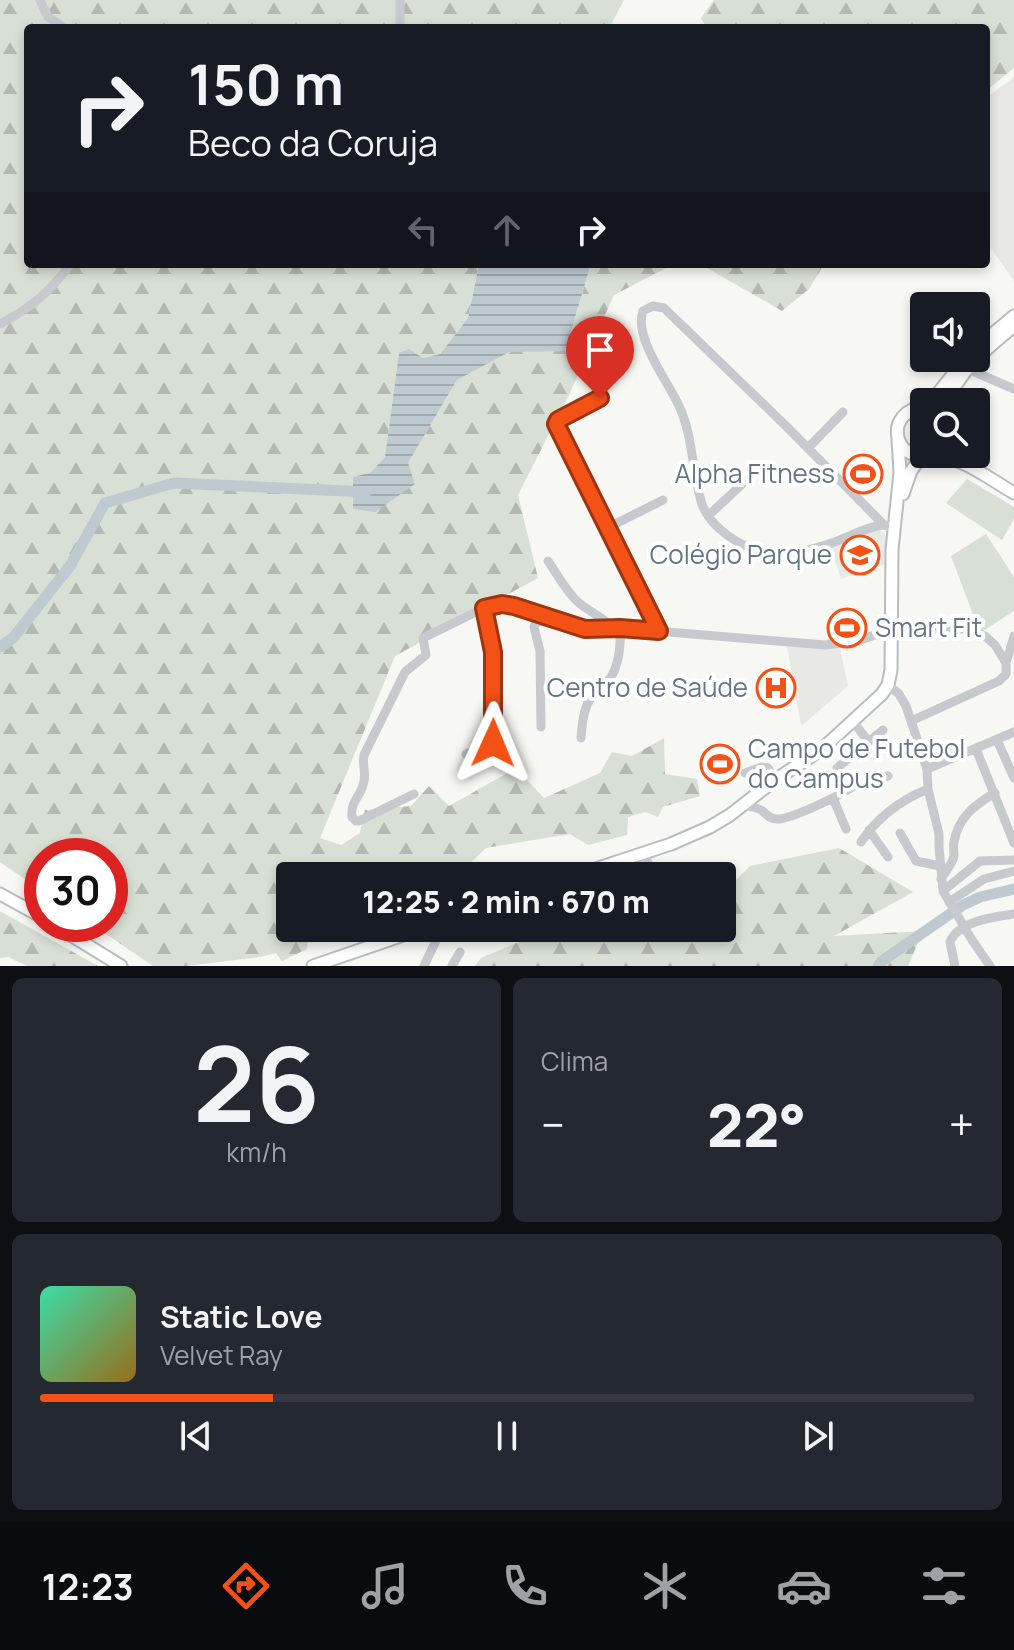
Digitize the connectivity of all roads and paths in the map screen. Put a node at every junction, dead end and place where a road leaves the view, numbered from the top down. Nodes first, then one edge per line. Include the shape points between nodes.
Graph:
1 (40, 0) edge
2 (400, 0) edge
3 (58, 24) edge
4 (400, 24) edge
5 (68, 268) edge
6 (1014, 316) edge
7 (0, 324) edge
8 (1014, 326) edge
9 (990, 336) edge
10 (990, 347) edge
11 (959, 372) edge
12 (982, 372) edge
13 (944, 388) edge
14 (1014, 389) edge
15 (600, 398) dead end
16 (910, 410) edge
17 (843, 412) dead end
18 (898, 440) junction
19 (808, 448) junction
20 (910, 454) edge
21 (914, 468) edge
22 (972, 468) edge
23 (986, 468) edge
24 (754, 473) dead end
25 (1014, 485) edge
26 (1014, 493) edge
27 (663, 500) dead end
28 (897, 509) junction
29 (708, 516) junction
30 (889, 526) junction
31 (607, 528) junction
32 (548, 561) dead end
33 (484, 608) junction
34 (617, 628) junction
35 (585, 629) junction
36 (891, 629) junction
37 (659, 631) junction
38 (1014, 636) edge
39 (1006, 663) junction
40 (888, 685) junction
41 (911, 721) junction
42 (853, 722) junction
43 (541, 727) dead end
44 (883, 730) dead end
45 (1014, 732) edge
46 (581, 738) dead end
47 (997, 740) junction
48 (869, 742) junction
49 (493, 743) junction
50 (976, 749) junction
51 (466, 754) dead end
52 (493, 756) dead end
53 (837, 768) dead end
54 (927, 769) junction
55 (745, 773) dead end
56 (888, 776) dead end
57 (1014, 778) edge
58 (775, 780) junction
59 (928, 789) junction
60 (761, 790) junction
61 (995, 793) junction
62 (414, 794) dead end
63 (833, 798) junction
64 (742, 805) junction
65 (761, 810) junction
66 (846, 829) dead end
67 (869, 830) junction
68 (900, 833) dead end
69 (861, 842) dead end
70 (1014, 843) edge
71 (643, 853) junction
72 (888, 857) dead end
73 (1014, 860) edge
74 (617, 862) edge
75 (648, 862) edge
76 (940, 866) junction
77 (1014, 871) edge
78 (941, 879) junction
79 (943, 891) junction
80 (0, 894) edge
81 (949, 902) junction
82 (24, 907) edge
83 (1014, 914) edge
84 (964, 927) junction
85 (82, 942) edge
86 (383, 942) edge
87 (435, 942) edge
88 (460, 952) dead end
89 (121, 966) edge
90 (313, 966) edge
91 (424, 966) edge
92 (452, 966) edge
93 (955, 966) edge
94 (990, 966) edge

1 - 3 street
2 - 4 street
5 - 7 street via 51,290
6 - 9 main road
8 - 10 main road
11 - 13 main road
12 - 14 street
15 - 31 street via 557,425
16 - 18 main road via 901,418
17 - 19 street
18 - 20 main road
18 - 28 main road
19 - 29 street via 664,308 646,308 641,328 680,407
19 - 30 street
21 - 28 main road
22 - 26 main road
23 - 25 main road
24 - 29 street
27 - 31 street
28 - 30 main road
29 - 30 street via 743,545 772,553 813,548 870,527
30 - 36 main road
31 - 37 street
32 - 34 street via 576,600
33 - 35 street via 514,606
33 - 49 street via 493,652
33 - 62 street via 423,638 426,655 405,672 364,755 365,780 352,817 359,821
34 - 35 street
34 - 37 street
34 - 46 street via 620,646 614,671 589,701
35 - 43 street via 540,621 534,627 540,651
36 - 37 street via 835,645
36 - 39 street via 964,629 990,640
36 - 40 main road
38 - 39 street
39 - 41 street via 1006,674 994,684
40 - 41 street via 903,700
40 - 42 main road
41 - 54 street
42 - 48 street
42 - 58 main road
44 - 48 street
45 - 47 street
47 - 50 street
47 - 57 street
48 - 53 street
49 - 51 street
49 - 52 street
50 - 54 street
50 - 61 street
54 - 59 street
55 - 58 street via 768,768
56 - 63 street via 863,780
58 - 60 main road
59 - 67 street
59 - 76 street
60 - 64 main road
60 - 65 street
61 - 70 street
61 - 78 street via 966,813 953,859
63 - 65 street via 780,820
63 - 66 street
64 - 65 street
64 - 71 main road via 690,837
67 - 69 street
67 - 72 street
68 - 76 street via 916,861
71 - 74 main road
71 - 75 street
73 - 79 street via 980,861
76 - 78 street
77 - 81 street via 984,879
78 - 79 street
79 - 81 street
80 - 82 main road
81 - 84 street
83 - 84 street
84 - 93 street via 951,939
84 - 94 street
85 - 89 main road
86 - 90 main road
87 - 91 street
88 - 92 street

